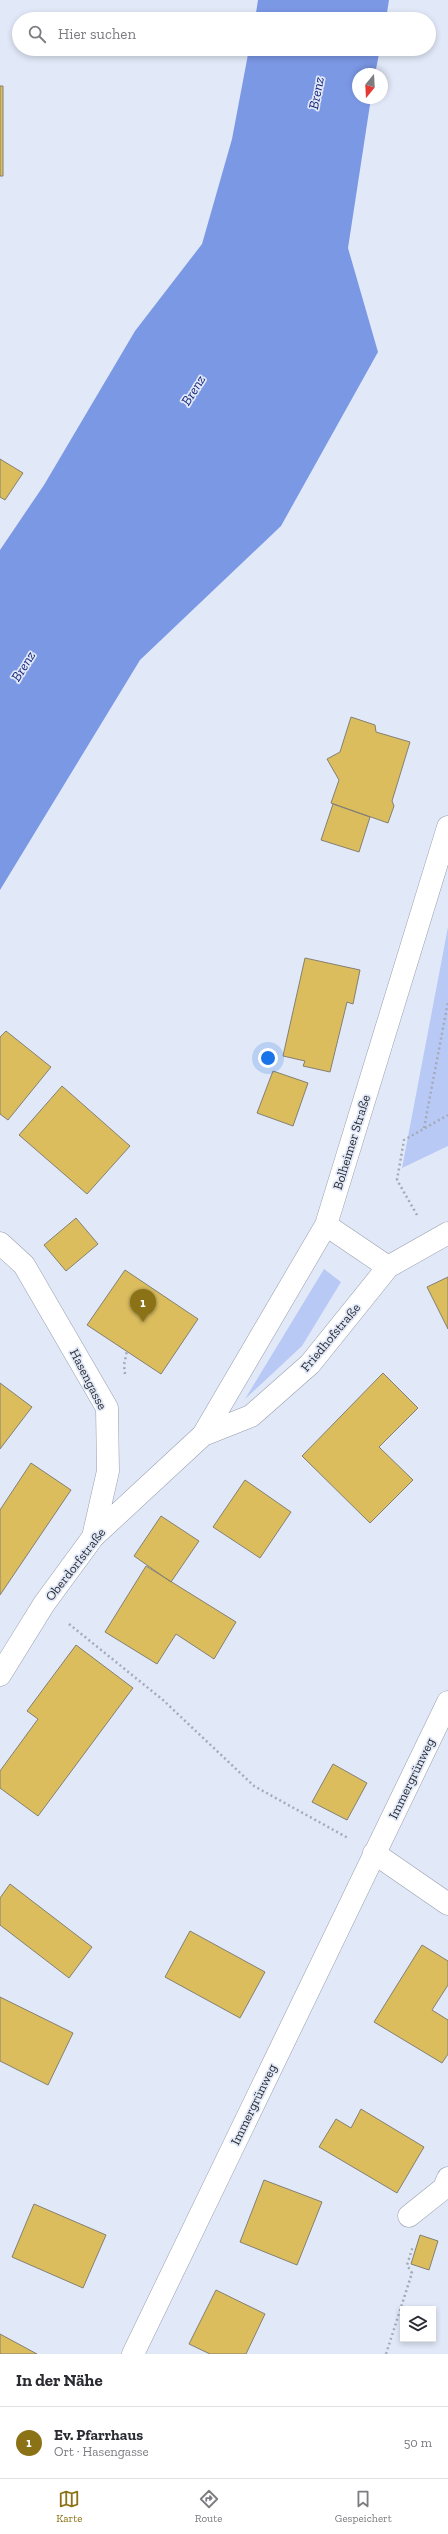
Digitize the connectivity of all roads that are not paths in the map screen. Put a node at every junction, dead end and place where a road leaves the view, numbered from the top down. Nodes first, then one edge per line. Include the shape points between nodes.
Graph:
1 (448, 827) edge
2 (326, 1225) junction
3 (440, 1237) edge
4 (0, 1243) edge
5 (388, 1266) junction
6 (203, 1435) junction
7 (93, 1537) junction
8 (0, 1674) edge
9 (448, 1702) edge
10 (374, 1853) junction
11 (448, 1904) edge
12 (447, 2186) edge
13 (409, 2216) road end
14 (133, 2354) edge

1 - 2 street, Bolheimer Straße
2 - 5 street
2 - 6 street, Bolheimer Straße
3 - 5 street, Friedhofstraße
4 - 7 street, Hasengasse via 24,1265 107,1408 108,1471
5 - 6 street, Friedhofstraße via 310,1364 251,1416
6 - 7 street, Oberdorfstraße
7 - 8 street, Oberdorfstraße via 44,1604
9 - 10 street, Immergrünweg
10 - 11 street
10 - 14 street, Immergrünweg
12 - 13 street

